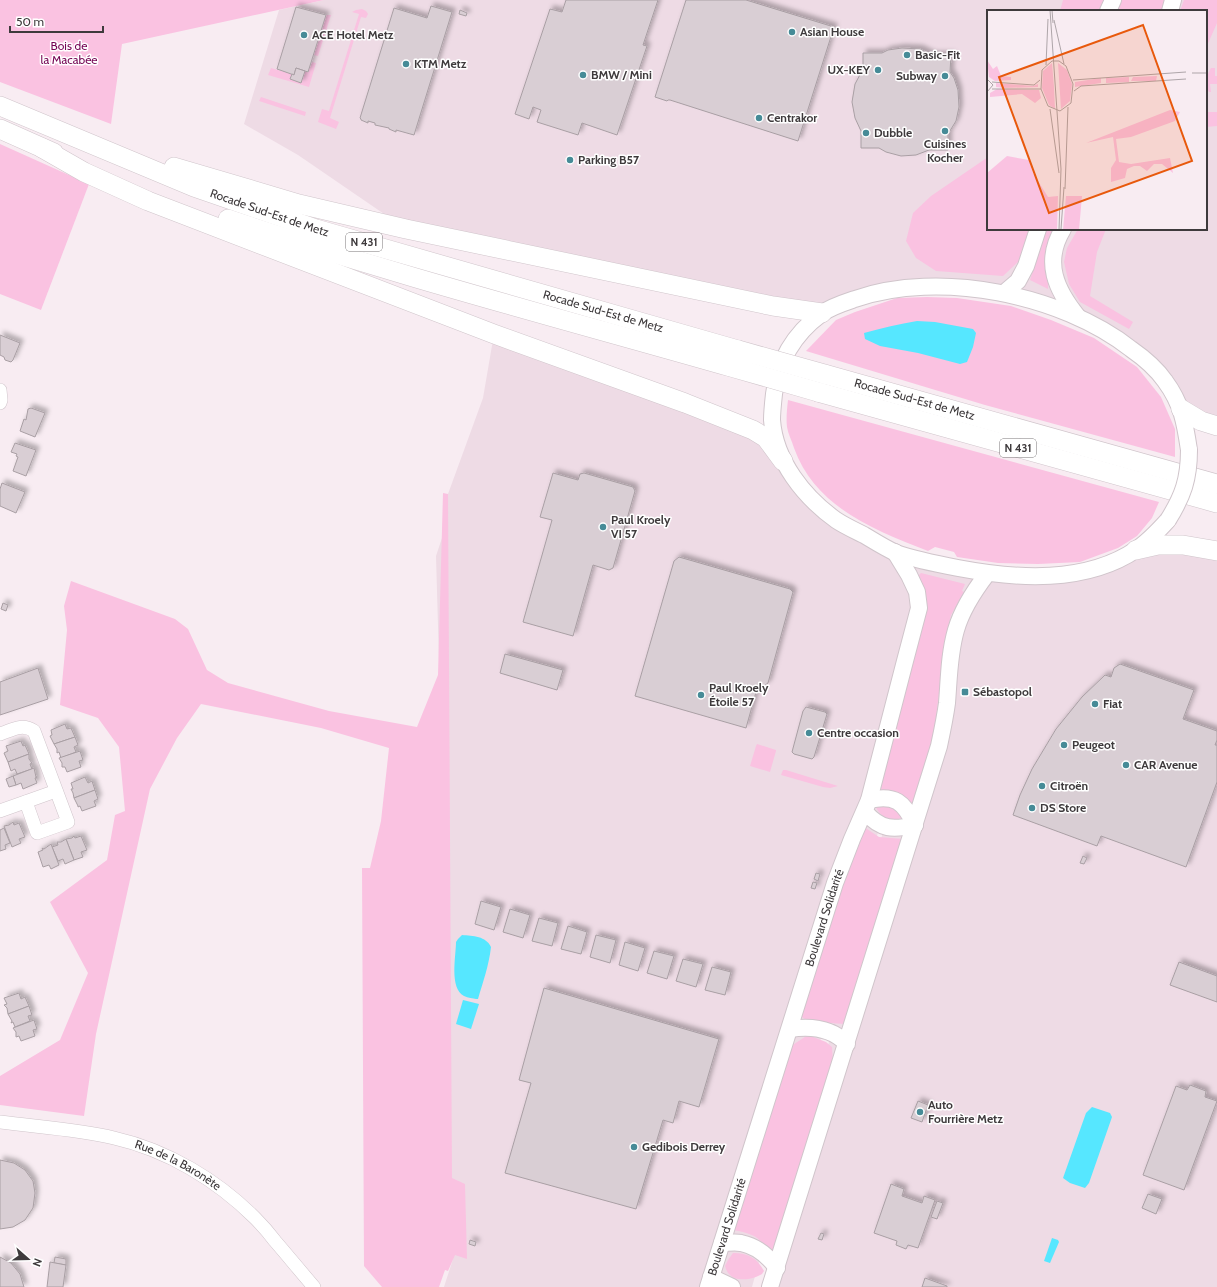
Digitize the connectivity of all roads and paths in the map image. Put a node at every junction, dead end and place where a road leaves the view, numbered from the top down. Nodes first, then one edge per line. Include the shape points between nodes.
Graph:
1 (1113, 0) edge
2 (1174, 0) edge
3 (1108, 10) edge
4 (1170, 10) edge
5 (0, 106) edge
6 (0, 129) edge
7 (78, 139) junction
8 (42, 148) junction
9 (1038, 230) edge
10 (1062, 230) edge
11 (1004, 293) junction
12 (822, 313) junction
13 (1078, 317) junction
14 (0, 390) edge
15 (0, 403) edge
16 (1181, 409) junction
17 (1217, 426) edge
18 (783, 460) junction
19 (1217, 484) edge
20 (1217, 504) edge
21 (1136, 550) junction
22 (1217, 551) edge
23 (895, 552) junction
24 (987, 574) junction
25 (0, 734) edge
26 (56, 791) junction
27 (26, 802) junction
28 (867, 806) junction
29 (0, 811) edge
30 (915, 825) junction
31 (790, 1029) junction
32 (847, 1044) junction
33 (0, 1122) edge
34 (722, 1243) junction
35 (777, 1268) junction
36 (710, 1282) edge
37 (767, 1286) edge
38 (314, 1287) edge
39 (732, 1287) edge

1 - 3 main road
2 - 4 main road
5 - 7 highway, Rocade Sud-Est de Metz / N 431
6 - 8 highway, Rocade Sud-Est de Metz / N 431
7 - 12 highway via 299,204 773,306
7 - 19 highway, Rocade Sud-Est de Metz / N 431, bridge via 194,187 316,228 738,350
8 - 18 highway via 84,172 148,201 753,430 766,438
8 - 20 highway, Rocade Sud-Est de Metz / N 431, bridge via 210,213 296,242
9 - 11 main road via 1026,266 1018,281
10 - 13 main road via 1053,255 1054,271 1061,294
11 - 12 main road via 937,286 895,288 846,302
11 - 13 main road via 1043,303
12 - 18 main road via 804,329 792,345 783,359 776,382 772,420
13 - 16 main road via 1115,337 1152,365 1164,379
14 - 15 street
16 - 17 highway via 1201,421
16 - 21 main road, bridge via 1189,450 1186,485 1179,504 1168,520
18 - 23 main road via 807,495 822,509 838,521
21 - 22 highway via 1158,545 1184,545
21 - 24 main road via 1091,570 1032,576
23 - 24 main road via 924,561
23 - 28 main road, Boulevard Solidarité via 917,592 920,608
24 - 30 main road via 972,593 956,630 939,746
25 - 26 street via 21,726 34,731
26 - 27 street
26 - 27 street via 68,822 37,833
27 - 29 street
28 - 30 main road via 875,821 881,825 892,829
28 - 30 main road via 881,797 890,798 908,811
28 - 31 main road, Boulevard Solidarité via 835,883
30 - 32 main road
31 - 32 main road via 805,1027 824,1030 841,1038
31 - 34 main road, Boulevard Solidarité
32 - 35 main road
33 - 38 street, Rue de la Baronète via 115,1138 179,1162 224,1191 256,1218
34 - 35 main road via 741,1243 758,1250
34 - 36 main road, Boulevard Solidarité
35 - 37 main road
36 - 39 main road

